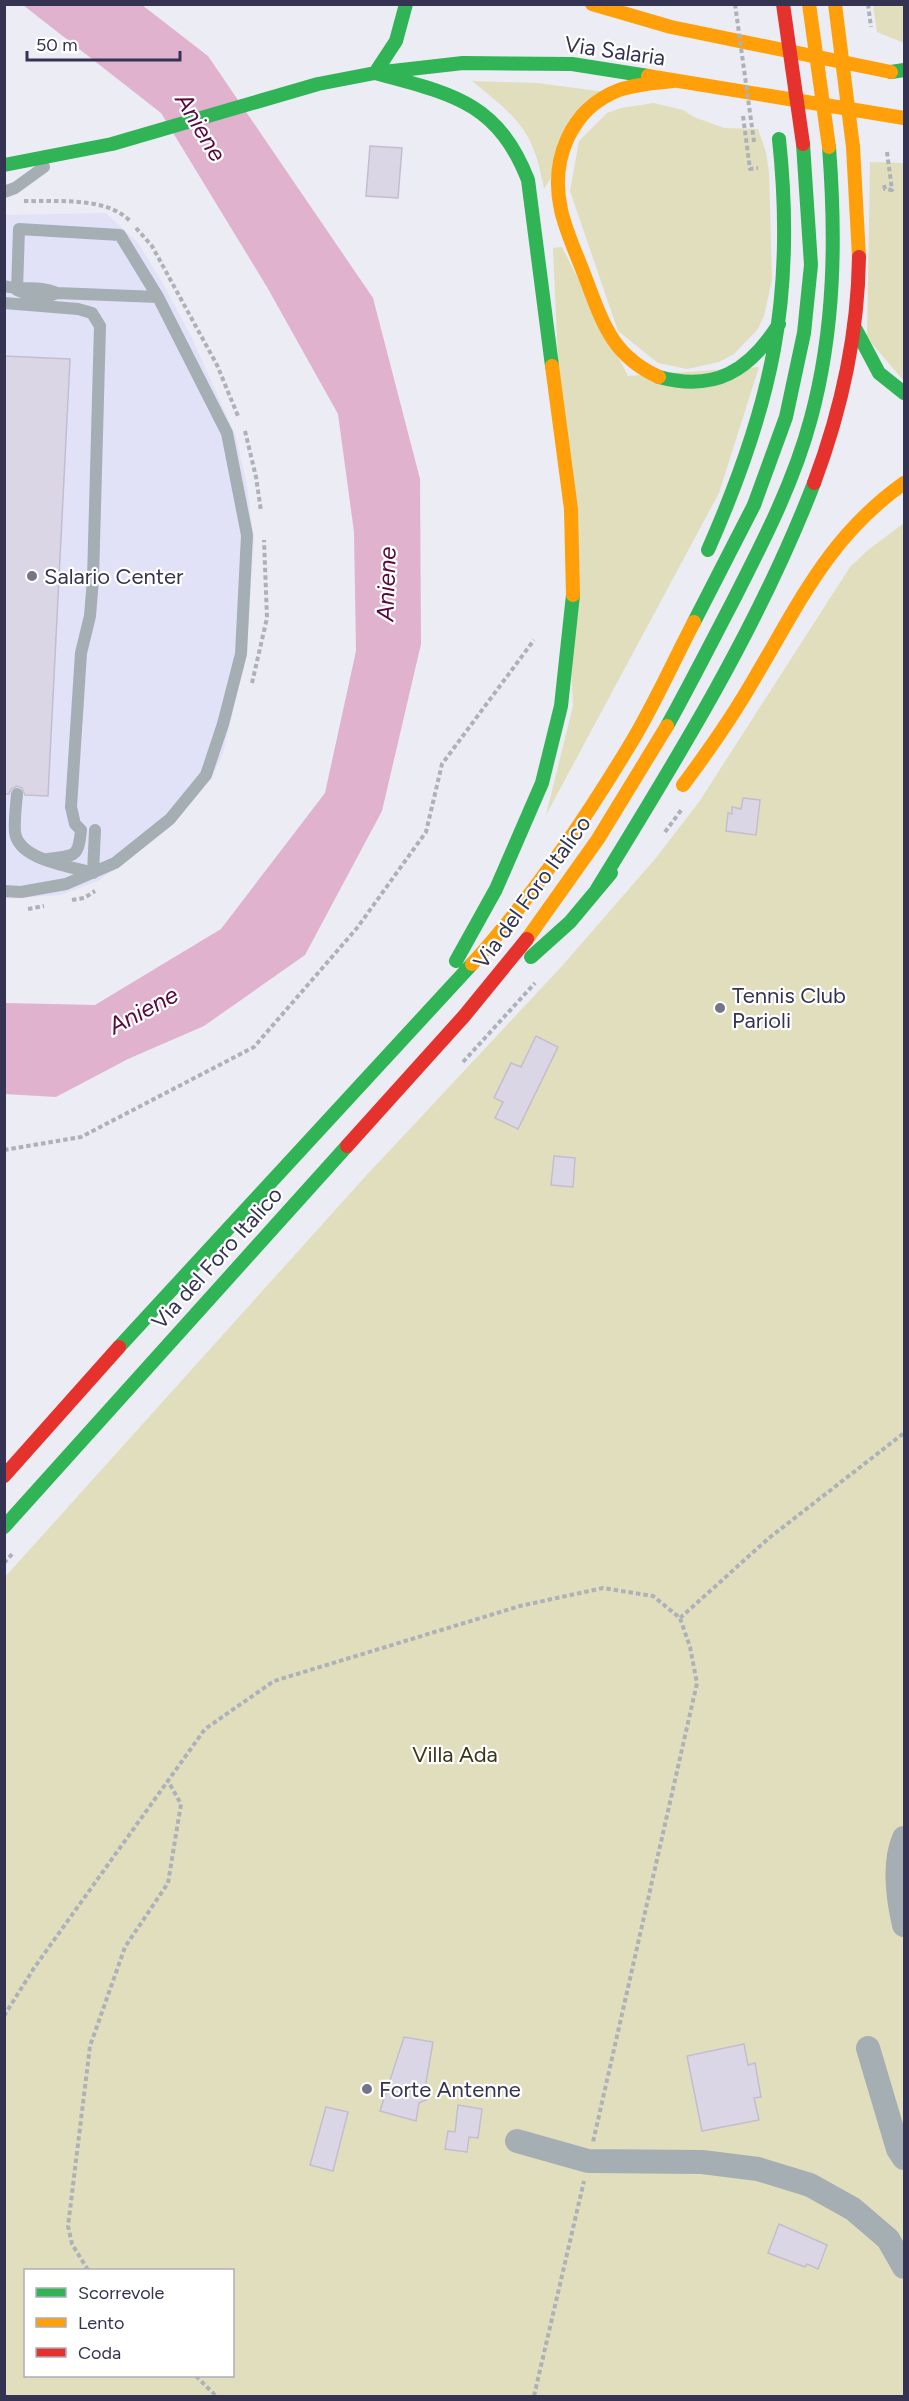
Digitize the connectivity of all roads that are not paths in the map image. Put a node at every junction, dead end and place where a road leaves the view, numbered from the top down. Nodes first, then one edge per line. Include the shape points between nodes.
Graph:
1 (406, 4) edge
2 (592, 4) edge
3 (783, 4) edge
4 (809, 4) edge
5 (834, 4) edge
6 (764, 27) dead end
7 (769, 60) dead end
8 (898, 71) edge
9 (375, 73) junction
10 (673, 81) junction
11 (772, 83) dead end
12 (904, 118) edge
13 (62, 155) junction
14 (4, 165) edge
15 (4, 192) edge
16 (11, 288) edge
17 (158, 297) junction
18 (4, 303) edge
19 (782, 320) junction
20 (854, 326) junction
21 (904, 393) edge
22 (904, 483) edge
23 (702, 562) dead end
24 (17, 794) dead end
25 (580, 796) dead end
26 (672, 800) dead end
27 (654, 821) dead end
28 (95, 830) dead end
29 (48, 860) junction
30 (93, 873) junction
31 (534, 889) junction
32 (597, 889) junction
33 (4, 891) edge
34 (471, 1010) junction
35 (421, 1021) junction
36 (4, 1476) edge
37 (4, 1527) edge
38 (904, 1838) edge
39 (904, 1925) edge
40 (868, 2048) dead end
41 (516, 2141) dead end
42 (904, 2158) edge
43 (904, 2267) edge

1 - 9 main road via 396,42
2 - 8 main road, Via Salaria via 670,27
3 - 31 main road, Via del Foro Italico, bridge via 810,229 808,294 795,384 776,450 734,547 628,747
4 - 34 main road, Via del Foro Italico, bridge via 835,217 831,317 810,422 787,487 727,613 643,767 584,860
5 - 20 main road, bridge via 854,147 860,229
6 - 7 main road
9 - 10 main road, Via Salaria via 504,61 572,64
9 - 13 main road, Via Salaria via 318,84
9 - 35 main road via 453,95 480,109 507,135 522,163 528,180 573,531 574,590 567,673 547,767 496,889
10 - 12 main road, Via Salaria
10 - 19 main road via 632,87 602,98 577,120 560,158 557,189 563,217 607,329 619,350 641,369 666,379 700,382 719,379 741,367 759,351
11 - 19 main road via 788,210
13 - 14 main road
13 - 15 lane
16 - 17 lane via 29,296 50,297 57,293
16 - 17 lane via 19,229 120,235
17 - 30 lane via 227,433 248,536 241,654 206,775 170,819 115,863
18 - 29 lane via 78,309 92,313 100,326 93,579 81,653 71,807 75,824 81,830 79,850 74,855
19 - 23 main road via 772,374 752,443
20 - 21 main road via 874,368
20 - 32 main road via 834,428 798,529 698,722
22 - 26 main road via 860,517 829,551 735,709
24 - 29 lane via 15,833 20,845 30,855
25 - 31 main road
27 - 32 main road
28 - 30 lane
29 - 30 lane
30 - 33 lane via 66,884
31 - 35 main road, Via del Foro Italico
32 - 34 main road via 561,931
34 - 37 main road, Via del Foro Italico
35 - 36 main road, Via del Foro Italico via 162,1299
38 - 39 street via 899,1875
40 - 42 street via 898,2150
41 - 43 street via 588,2161 702,2162 758,2169 810,2185 853,2209 888,2239

